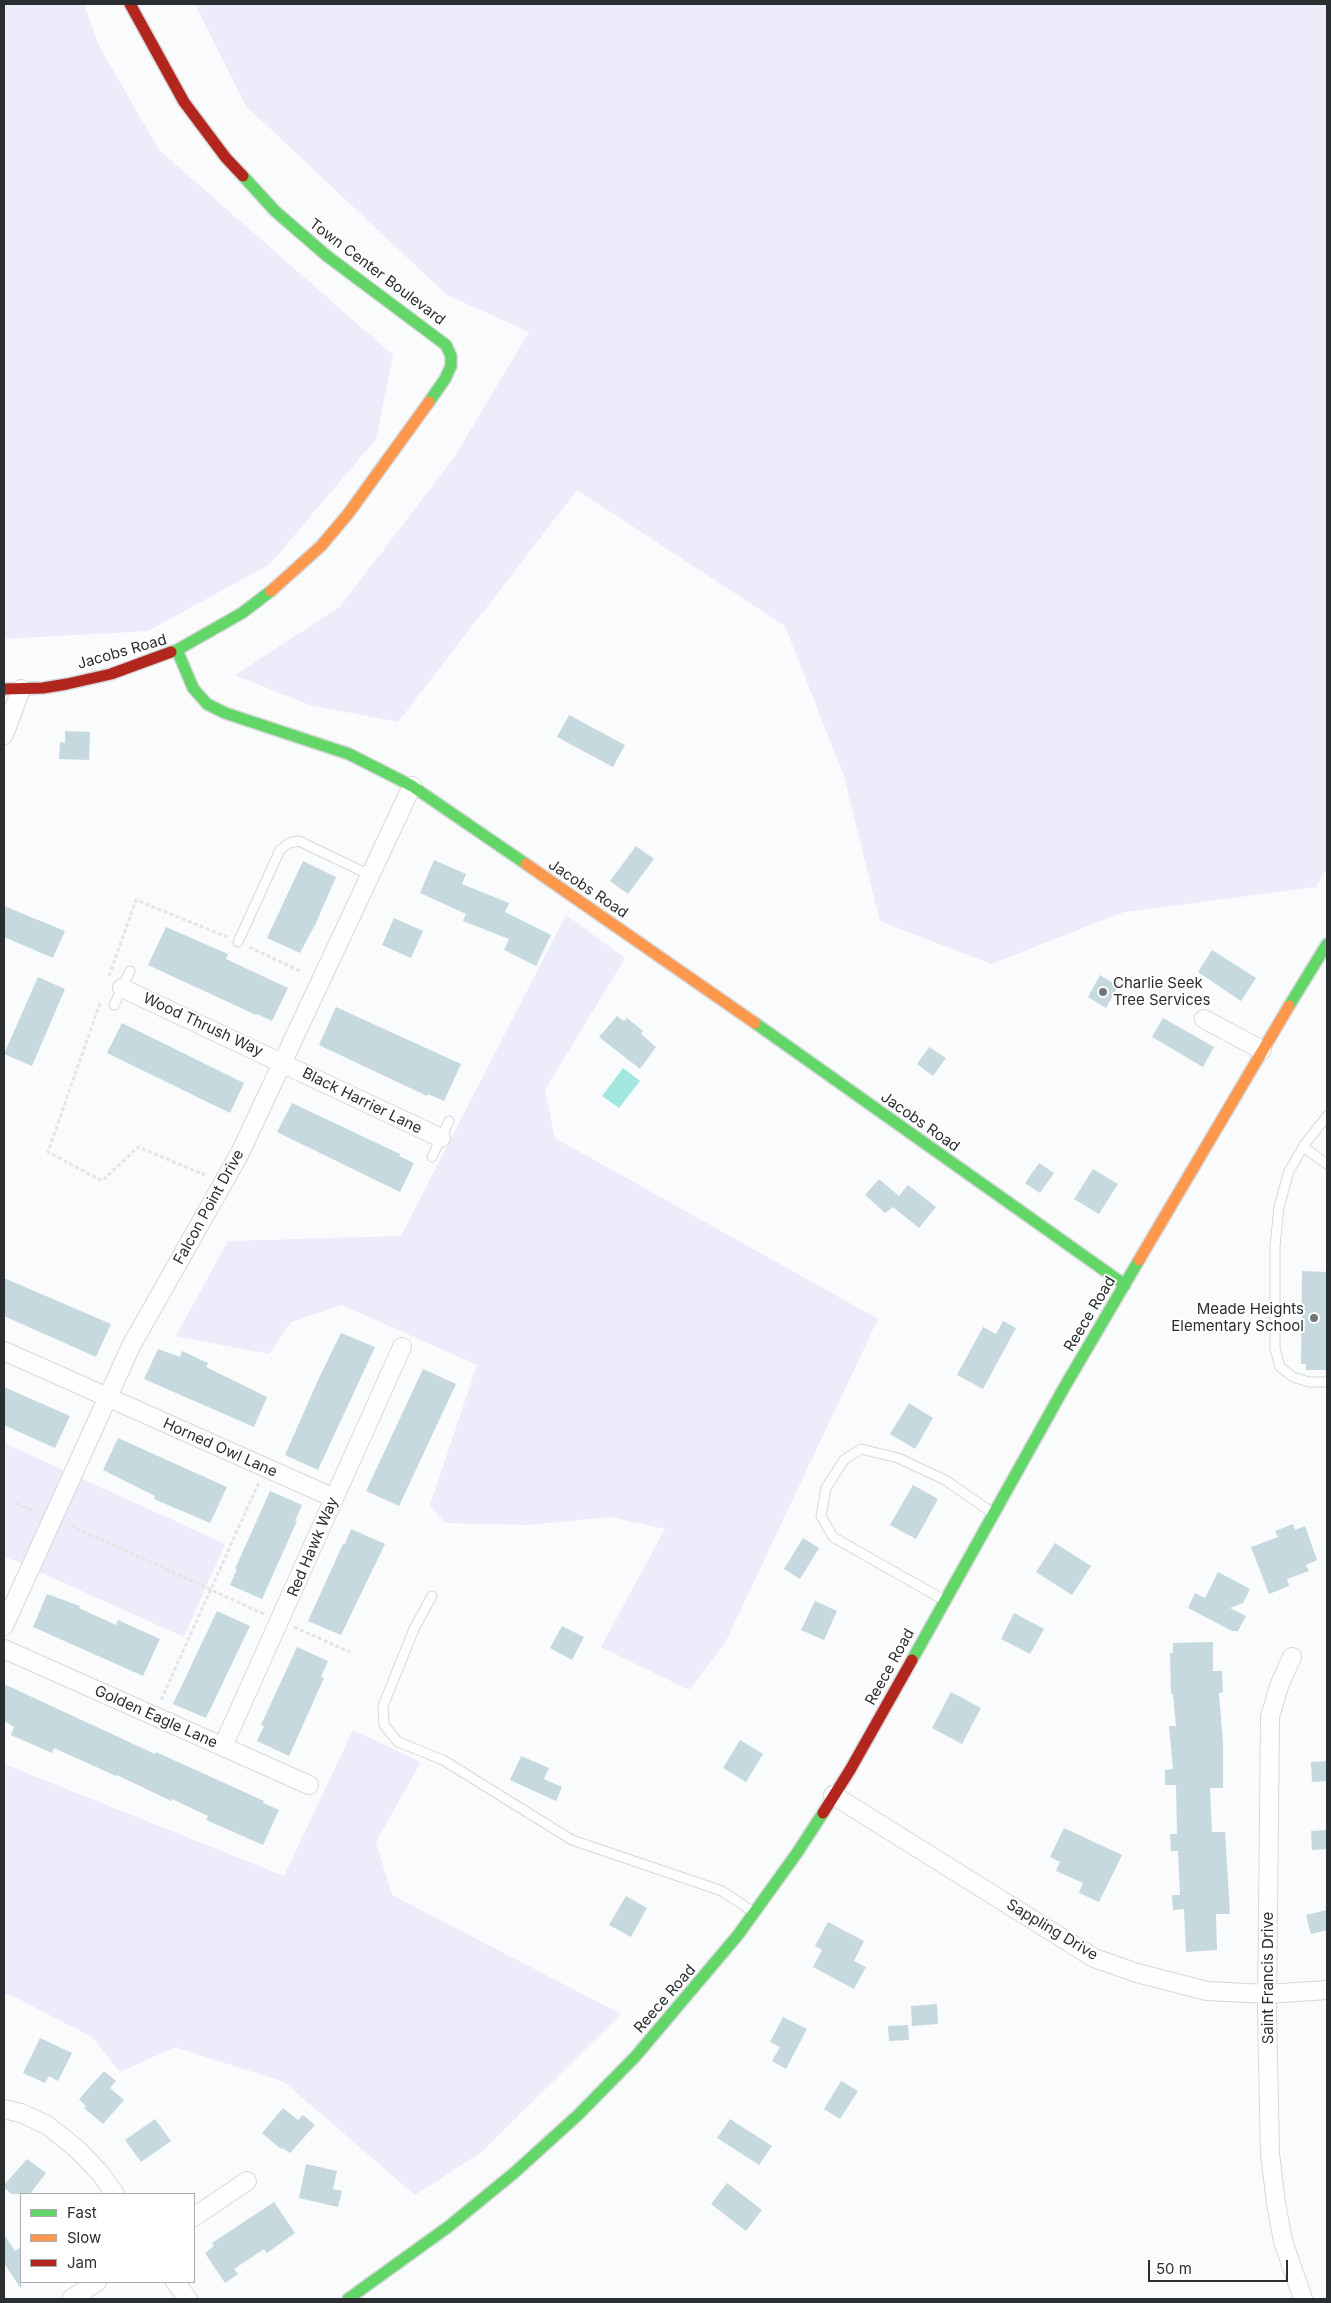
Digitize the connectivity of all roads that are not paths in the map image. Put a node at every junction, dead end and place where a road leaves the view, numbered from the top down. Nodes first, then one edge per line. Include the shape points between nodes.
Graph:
1 (130, 4) edge
2 (176, 650) junction
3 (12, 689) edge
4 (4, 735) edge
5 (412, 786) junction
6 (370, 875) junction
7 (238, 942) road end
8 (1327, 944) edge
9 (130, 971) dead end
10 (114, 986) junction
11 (114, 1005) dead end
12 (1204, 1019) dead end
13 (1262, 1050) junction
14 (283, 1063) junction
15 (1327, 1116) edge
16 (449, 1121) dead end
17 (441, 1138) junction
18 (1303, 1148) junction
19 (432, 1157) dead end
20 (1327, 1164) edge
21 (1125, 1285) junction
22 (402, 1347) dead end
23 (4, 1351) edge
24 (1327, 1382) edge
25 (108, 1398) junction
26 (334, 1498) junction
27 (994, 1513) junction
28 (432, 1596) dead end
29 (945, 1600) junction
30 (4, 1626) edge
31 (4, 1649) edge
32 (1292, 1658) dead end
33 (223, 1746) junction
34 (309, 1785) dead end
35 (833, 1795) junction
36 (754, 1913) junction
37 (1327, 1990) edge
38 (1267, 1994) junction
39 (4, 2109) edge
40 (248, 2181) dead end
41 (114, 2193) edge
42 (195, 2216) edge
43 (95, 2283) edge
44 (176, 2283) edge
45 (71, 2299) edge
46 (188, 2299) edge
47 (348, 2299) edge
48 (1303, 2299) edge

1 - 2 street, Town Center Boulevard via 184,102 226,158 275,211 326,256 436,336 446,344 451,356 451,366 444,378 348,514 321,546 249,609
2 - 3 street, Jacobs Road via 110,674 51,686
2 - 5 street, Jacobs Road via 193,688 207,704 225,713 349,754
3 - 4 street
5 - 6 street, Falcon Point Drive
5 - 21 street, Jacobs Road via 652,950
6 - 7 lane via 299,841 289,843 280,850
6 - 14 street, Falcon Point Drive
8 - 13 street, Reece Road
9 - 10 lane
10 - 11 lane
10 - 14 street, Wood Thrush Way
12 - 13 street
13 - 21 street, Reece Road
14 - 17 street, Black Harrier Lane
14 - 25 street, Falcon Point Drive via 240,1153 131,1346
15 - 18 lane
16 - 17 lane
17 - 19 lane
18 - 20 lane
18 - 24 lane via 1289,1171 1279,1207 1275,1246 1275,1349 1280,1367 1293,1377 1309,1382
21 - 27 street, Reece Road
22 - 26 street, Red Hawk Way
23 - 25 street, Horned Owl Lane
25 - 26 street, Horned Owl Lane
25 - 30 street, Falcon Point Drive
26 - 33 street, Red Hawk Way
27 - 29 street, Reece Road
27 - 29 lane via 945,1480 898,1458 861,1449 844,1460 826,1488 821,1516 833,1537
28 - 36 lane via 414,1629 383,1706 384,1725 398,1742 443,1760 572,1840 722,1891
29 - 35 street, Reece Road
31 - 33 street, Golden Eagle Lane
32 - 38 street, Saint Francis Drive via 1278,1686 1270,1717
33 - 34 street, Golden Eagle Lane
35 - 36 street, Reece Road
35 - 38 street, Sappling Drive via 1094,1958 1206,1991
36 - 47 street, Reece Road via 635,2057 578,2115 448,2227
37 - 38 street, Sappling Drive
38 - 48 street, Saint Francis Drive via 1271,2164 1283,2242
39 - 41 street via 47,2125 77,2149
40 - 42 street
43 - 45 street
44 - 46 street

